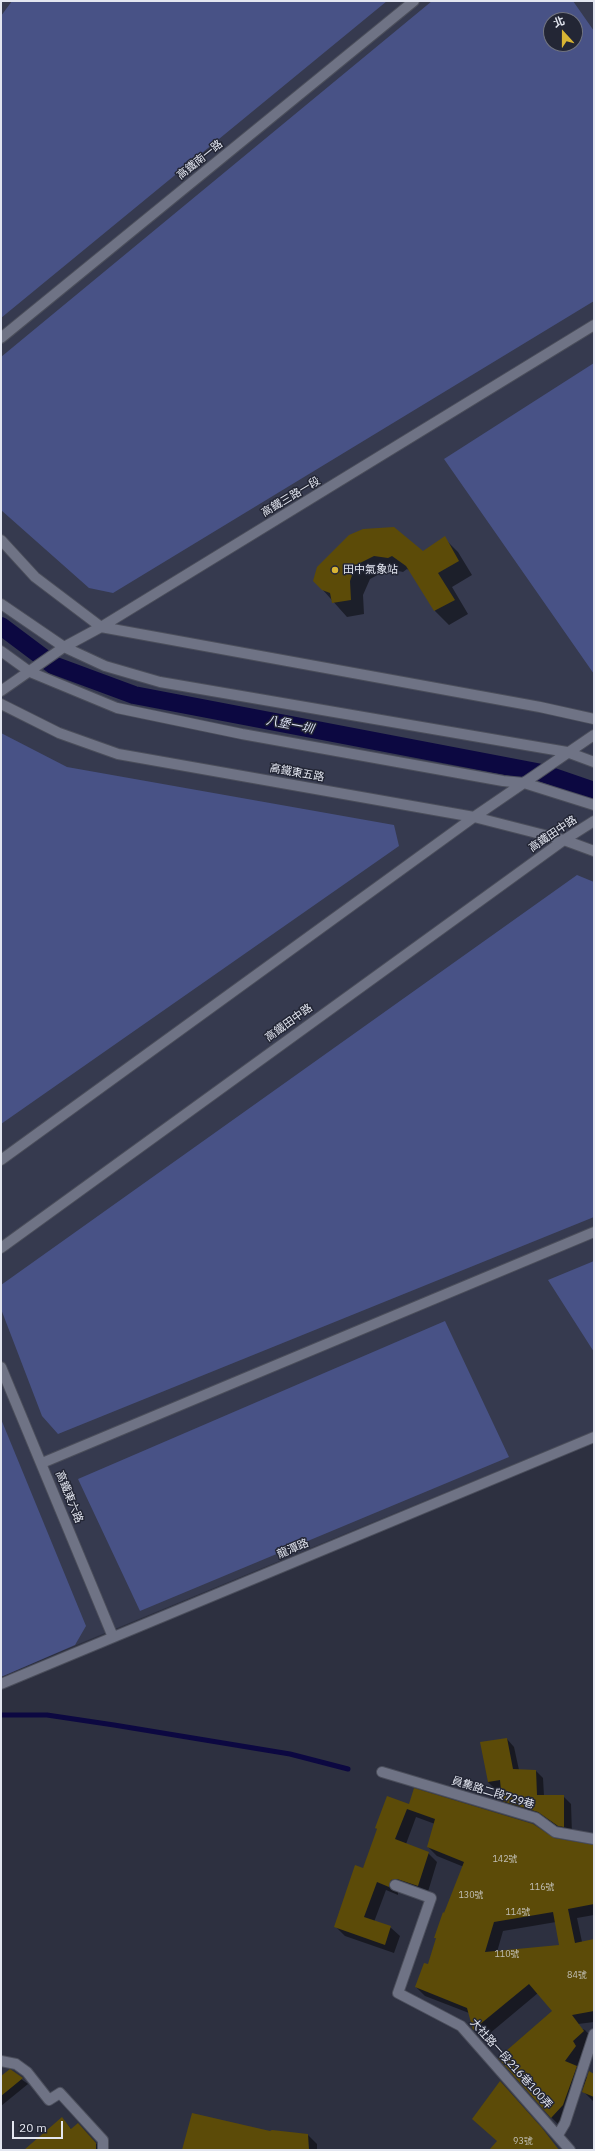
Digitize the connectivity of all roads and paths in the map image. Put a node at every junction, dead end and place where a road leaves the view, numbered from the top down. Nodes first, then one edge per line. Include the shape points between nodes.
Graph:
1 (414, 1) edge
2 (594, 325) edge
3 (1, 338) edge
4 (1, 540) edge
5 (1, 604) edge
6 (101, 627) junction
7 (64, 647) junction
8 (1, 651) edge
9 (30, 672) junction
10 (1, 691) edge
11 (1, 704) edge
12 (594, 719) edge
13 (594, 735) edge
14 (567, 752) junction
15 (594, 762) edge
16 (524, 783) junction
17 (594, 805) edge
18 (474, 817) junction
19 (594, 821) edge
20 (564, 840) junction
21 (594, 851) edge
22 (1, 1160) edge
23 (594, 1232) edge
24 (1, 1248) edge
25 (1, 1367) edge
26 (594, 1437) edge
27 (42, 1463) junction
28 (113, 1637) junction
29 (1, 1684) edge
30 (382, 1772) dead end
31 (594, 1839) edge
32 (395, 1885) dead end
33 (594, 2034) edge
34 (1, 2061) edge
35 (558, 2135) junction
36 (103, 2150) edge
37 (570, 2150) edge

1 - 3 street, 高鐵南一路
2 - 6 street, 高鐵三路一段
4 - 6 street via 36,577
5 - 7 street
6 - 7 street, 高鐵三路一段
6 - 12 street via 532,705
7 - 9 street, 高鐵三路一段
7 - 14 street via 105,666 160,682
8 - 9 street
9 - 10 street, 高鐵三路一段
9 - 16 street via 118,708 148,715 280,741
11 - 18 street, 高鐵東五路 via 59,733 118,754
13 - 14 street
14 - 15 street
14 - 16 street
16 - 17 street
16 - 18 street
18 - 20 street, 高鐵東五路
18 - 22 street
19 - 20 street, 高鐵田中路
20 - 21 street, 高鐵東五路
20 - 24 street, 高鐵田中路
23 - 27 street
25 - 27 street, 高鐵東六路
26 - 28 street, 龍潭路
27 - 28 street, 高鐵東六路
28 - 29 street, 龍潭路
30 - 31 street, 員集路二段729巷 via 536,1818 556,1832
32 - 35 street, 大社路一段216巷100弄 via 431,1898 398,1993 461,2026
33 - 35 street via 565,2123
34 - 36 street via 16,2064 27,2072 49,2100 60,2093 103,2140
35 - 37 street, 大社路一段216巷100弄

